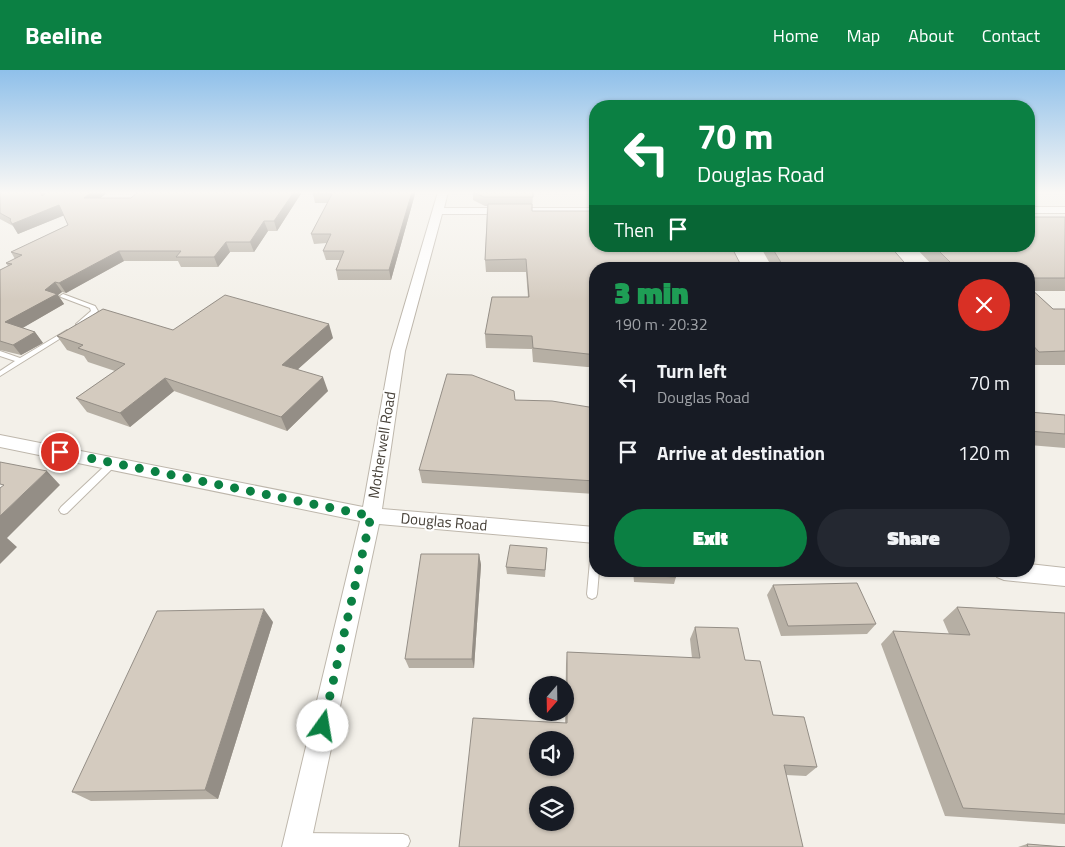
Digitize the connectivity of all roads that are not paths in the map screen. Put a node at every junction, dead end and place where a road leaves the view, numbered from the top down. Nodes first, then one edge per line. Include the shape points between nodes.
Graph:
1 (432, 228) edge
2 (63, 296) dead end
3 (0, 353) edge
4 (21, 361) junction
5 (0, 374) edge
6 (0, 441) edge
7 (113, 463) junction
8 (64, 510) dead end
9 (371, 516) junction
10 (589, 534) edge
11 (1035, 574) edge
12 (594, 577) edge
13 (1065, 577) edge
14 (592, 594) dead end
15 (403, 841) dead end
16 (296, 843) edge

1 - 9 street, Motherwell Road via 398,351
2 - 4 lane via 93,307 95,311
3 - 4 lane
4 - 5 lane
6 - 7 street, Douglas Road
7 - 8 lane
7 - 9 street, Douglas Road
9 - 10 street, Douglas Road
9 - 16 street, Motherwell Road
11 - 13 street
12 - 14 lane
15 - 16 lane

